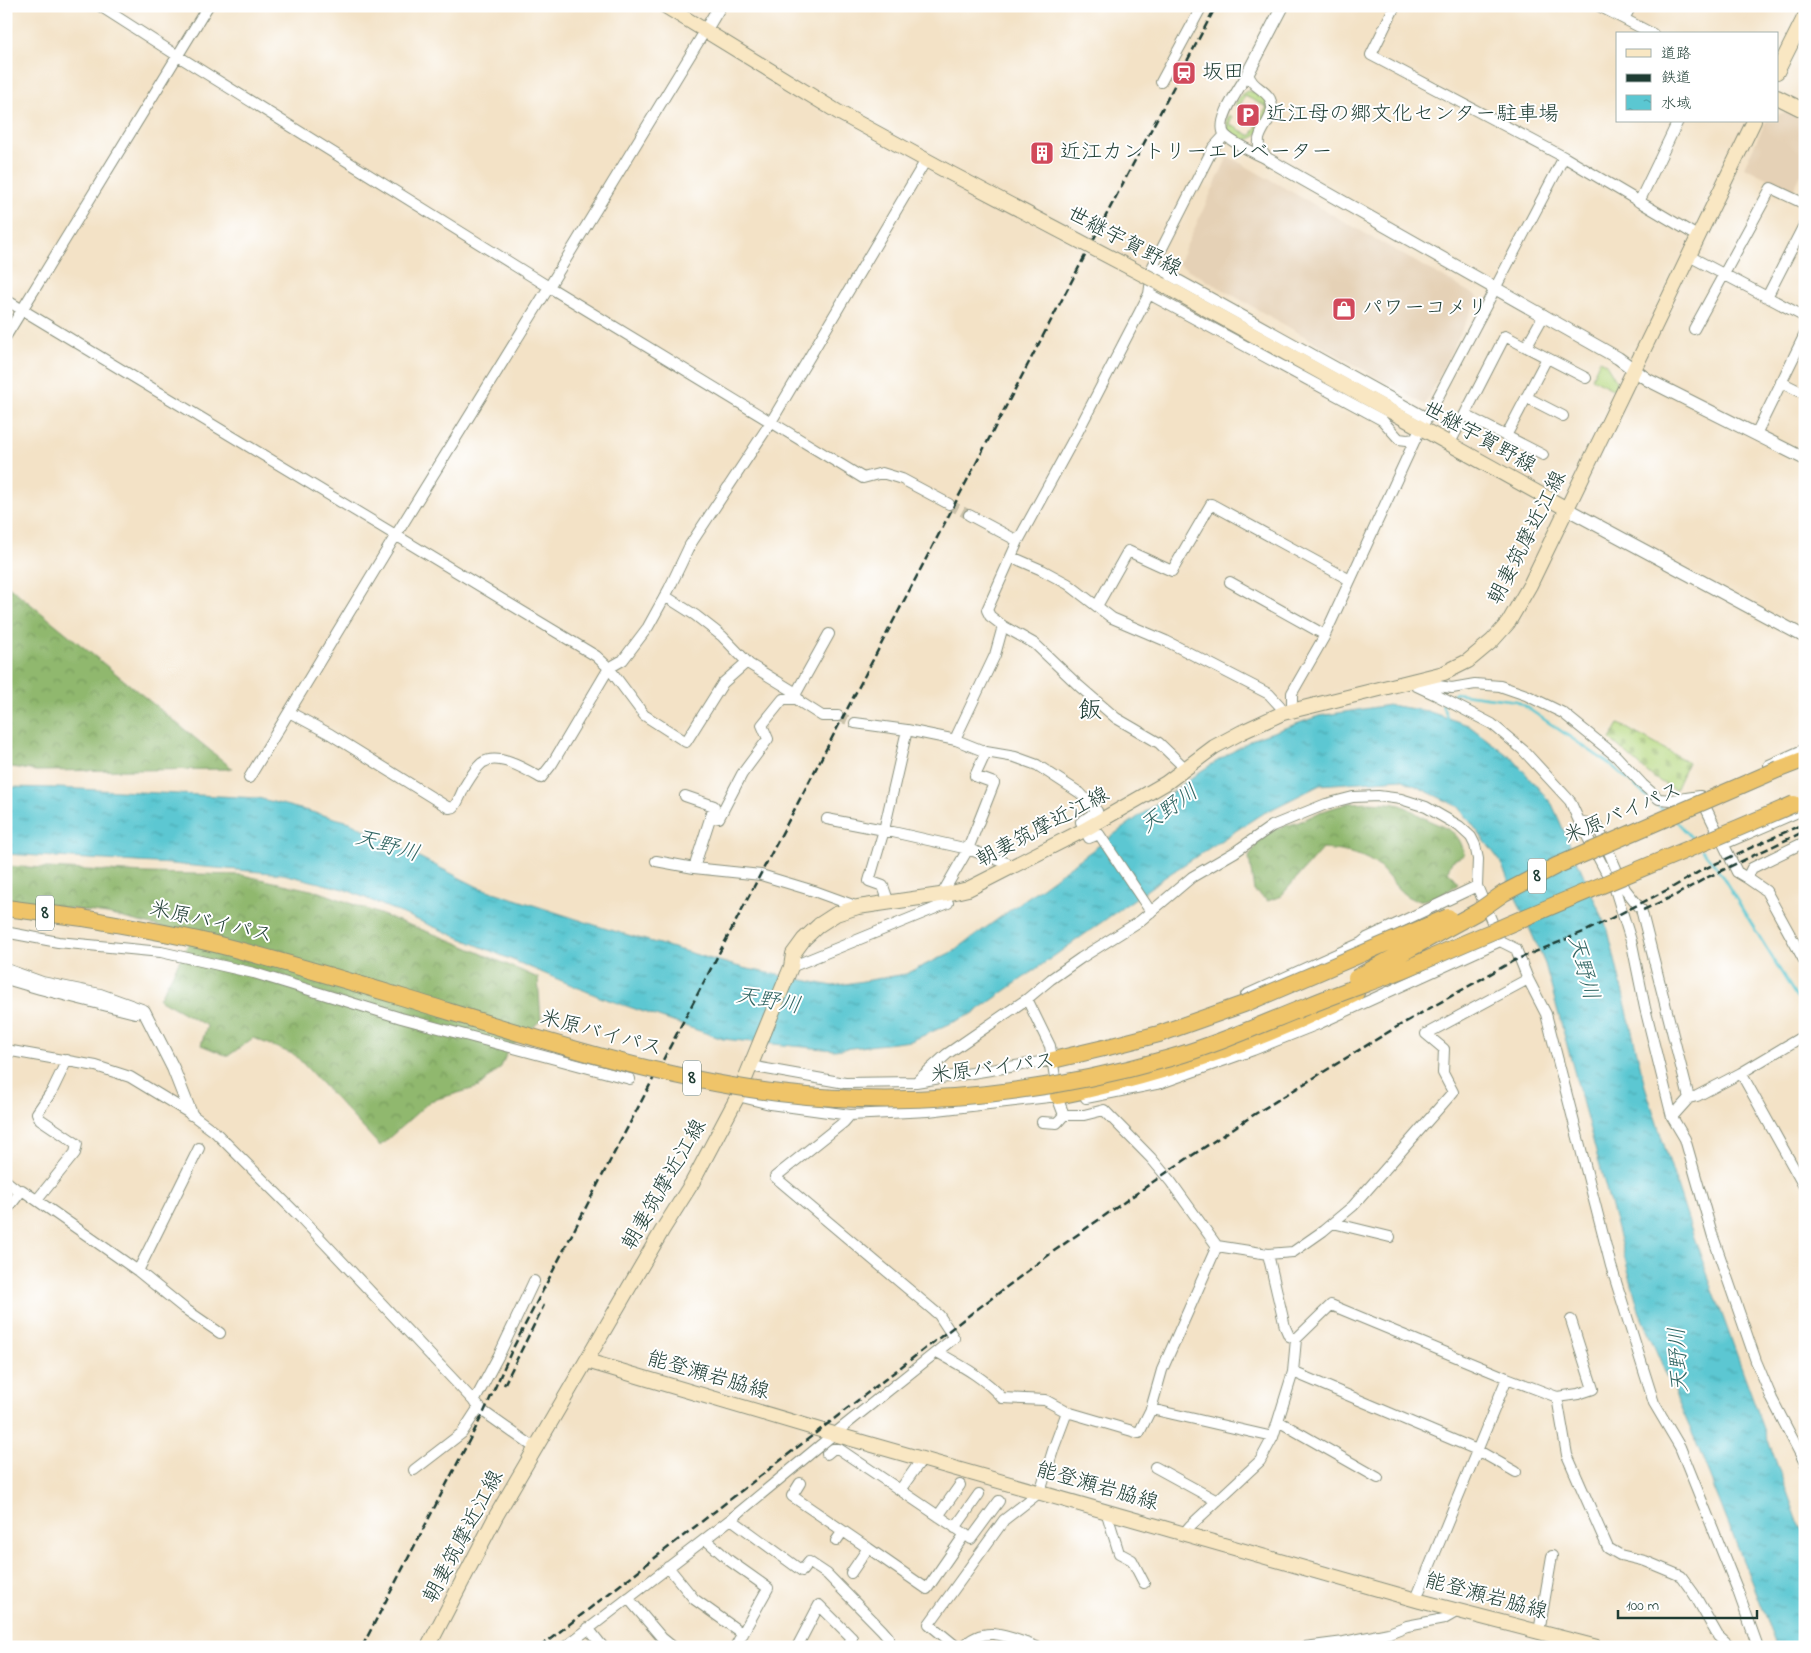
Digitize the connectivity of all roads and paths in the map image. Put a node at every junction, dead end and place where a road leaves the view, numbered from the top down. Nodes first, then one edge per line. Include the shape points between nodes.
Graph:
1 (100, 6) edge
2 (208, 6) edge
3 (664, 6) edge
4 (720, 6) edge
5 (1202, 6) edge
6 (1283, 6) edge
7 (1396, 6) edge
8 (1599, 6) edge
9 (1631, 6) edge
10 (1805, 16) edge
11 (1624, 19) junction
12 (705, 31) junction
13 (1649, 32) edge
14 (178, 56) junction
15 (1778, 70) edge
16 (1248, 73) junction
17 (1161, 82) dead end
18 (1257, 88) junction
19 (1236, 95) junction
20 (1778, 98) edge
21 (1805, 111) edge
22 (1678, 122) edge
23 (1754, 122) edge
24 (1225, 135) junction
25 (1259, 138) junction
26 (1239, 144) junction
27 (1564, 157) junction
28 (926, 160) junction
29 (1269, 160) junction
30 (1639, 202) junction
31 (1805, 204) edge
32 (1805, 223) edge
33 (1699, 237) junction
34 (1689, 256) junction
35 (1153, 266) junction
36 (1723, 275) junction
37 (549, 287) junction
38 (1496, 288) junction
39 (1150, 294) junction
40 (1766, 297) junction
41 (6, 300) edge
42 (22, 310) junction
43 (1544, 315) junction
44 (1805, 317) edge
45 (1694, 329) dead end
46 (1805, 334) edge
47 (6, 336) edge
48 (1526, 347) junction
49 (1547, 358) junction
50 (1634, 370) junction
51 (1586, 378) dead end
52 (1781, 382) junction
53 (1805, 394) edge
54 (1526, 397) junction
55 (1465, 415) junction
56 (1563, 416) dead end
57 (770, 422) junction
58 (1421, 429) junction
59 (1756, 434) junction
60 (1506, 436) junction
61 (1449, 445) junction
62 (1543, 455) dead end
63 (1805, 459) edge
64 (948, 504) tunnel mouth
65 (1567, 509) junction
66 (969, 515) tunnel mouth
67 (396, 535) junction
68 (1018, 541) junction
69 (1012, 557) junction
70 (1350, 580) junction
71 (1230, 582) dead end
72 (665, 596) junction
73 (1097, 606) junction
74 (1003, 626) junction
75 (829, 634) dead end
76 (1325, 635) junction
77 (1805, 637) edge
78 (747, 662) junction
79 (609, 668) junction
80 (1408, 682) junction
81 (797, 697) junction
82 (1287, 711) junction
83 (289, 712) junction
84 (838, 716) tunnel mouth
85 (855, 723) tunnel mouth
86 (907, 730) junction
87 (956, 740) junction
88 (1805, 749) edge
89 (986, 752) junction
90 (1805, 758) edge
91 (1186, 769) junction
92 (249, 778) dead end
93 (685, 796) dead end
94 (1700, 796) junction
95 (1801, 804) edge
96 (710, 816) junction
97 (827, 819) dead end
98 (1579, 821) junction
99 (884, 830) junction
100 (1084, 830) junction
101 (1805, 842) edge
102 (1724, 844) junction
103 (968, 849) junction
104 (656, 861) dead end
105 (1015, 866) junction
106 (694, 868) junction
107 (1747, 878) junction
108 (1476, 886) junction
109 (1504, 893) junction
110 (942, 894) junction
111 (889, 904) junction
112 (858, 907) junction
113 (6, 908) edge
114 (1148, 908) junction
115 (6, 935) edge
116 (1500, 941) junction
117 (1805, 962) edge
118 (1407, 968) junction
119 (6, 970) edge
120 (789, 971) junction
121 (6, 979) edge
122 (1528, 979) junction
123 (1027, 998) junction
124 (1306, 1006) junction
125 (144, 1011) junction
126 (1805, 1035) edge
127 (6, 1050) edge
128 (1052, 1057) junction
129 (67, 1060) junction
130 (752, 1060) junction
131 (1741, 1073) junction
132 (630, 1079) dead end
133 (916, 1082) junction
134 (738, 1096) junction
135 (1689, 1098) junction
136 (1059, 1099) junction
137 (191, 1114) junction
138 (850, 1115) junction
139 (1064, 1115) junction
140 (1672, 1117) junction
141 (1042, 1122) dead end
142 (199, 1148) dead end
143 (6, 1181) edge
144 (1805, 1188) edge
145 (20, 1192) junction
146 (37, 1200) junction
147 (6, 1211) edge
148 (1333, 1223) junction
149 (1390, 1237) dead end
150 (1216, 1246) junction
151 (1268, 1254) junction
152 (138, 1272) junction
153 (534, 1282) dead end
154 (1571, 1320) dead end
155 (220, 1333) dead end
156 (1296, 1339) junction
157 (937, 1352) junction
158 (587, 1361) junction
159 (1293, 1372) junction
160 (1507, 1378) junction
161 (1557, 1397) junction
162 (476, 1404) junction
163 (1152, 1409) junction
164 (1067, 1412) junction
165 (1278, 1421) junction
166 (834, 1434) junction
167 (1273, 1437) junction
168 (535, 1448) junction
169 (1477, 1450) junction
170 (827, 1454) dead end
171 (922, 1459) junction
172 (1805, 1463) edge
173 (1155, 1467) dead end
174 (414, 1470) dead end
175 (1516, 1472) dead end
176 (1378, 1478) dead end
177 (800, 1483) dead end
178 (960, 1485) dead end
179 (900, 1490) junction
180 (1040, 1492) junction
181 (979, 1494) dead end
182 (999, 1501) dead end
183 (1217, 1501) junction
184 (1106, 1511) junction
185 (938, 1516) junction
186 (731, 1519) junction
187 (956, 1528) junction
188 (843, 1531) junction
189 (1184, 1533) junction
190 (965, 1534) junction
191 (705, 1539) junction
192 (836, 1541) dead end
193 (868, 1548) junction
194 (1552, 1556) dead end
195 (668, 1567) junction
196 (851, 1573) dead end
197 (1144, 1582) dead end
198 (628, 1598) junction
199 (1416, 1599) junction
200 (1458, 1611) junction
201 (588, 1628) junction
202 (1539, 1632) junction
203 (742, 1634) junction
204 (1376, 1635) junction
205 (428, 1647) edge
206 (565, 1647) edge
207 (603, 1647) edge
208 (673, 1647) edge
209 (735, 1647) edge
210 (796, 1647) edge
211 (847, 1647) edge
212 (890, 1647) edge
213 (957, 1647) edge
214 (963, 1647) edge
215 (1037, 1647) edge
216 (1305, 1647) edge
217 (1376, 1647) edge
218 (1597, 1647) edge
219 (1730, 1647) edge
220 (1758, 1647) edge

1 - 14 street
2 - 14 street
3 - 12 main road, 世継宇賀野線
4 - 12 street
5 - 17 street
6 - 16 street
7 - 27 street via 1371,55
8 - 11 street
9 - 11 street
10 - 15 main road
11 - 13 street
12 - 28 main road, 世継宇賀野線 via 838,112
12 - 37 street
14 - 37 street
14 - 42 street
16 - 18 street
16 - 19 street
18 - 19 street via 1243,90
18 - 25 street via 1272,102 1272,113
19 - 24 street via 1222,122
20 - 21 main road
22 - 30 street
23 - 33 main road, 朝妻筑摩近江線
24 - 26 street
24 - 35 street via 1213,148
25 - 26 street
25 - 29 street via 1259,148
26 - 29 street
27 - 30 street
27 - 38 street
28 - 57 street
28 - 58 main road, 世継宇賀野線, bridge via 1163,285
29 - 38 street
30 - 33 street
31 - 36 street via 1771,188
32 - 40 street
33 - 34 main road, 朝妻筑摩近江線
34 - 36 street
34 - 50 main road, 朝妻筑摩近江線
35 - 39 street
35 - 58 street
36 - 40 street
36 - 45 street
37 - 57 street
37 - 67 street
38 - 43 street
38 - 58 street
39 - 58 street via 1382,420 1399,439 1407,440
39 - 68 street
40 - 44 street
41 - 42 street
42 - 47 street
42 - 67 street
43 - 48 street
43 - 50 street
46 - 52 street
48 - 49 street
48 - 55 street via 1505,336
49 - 51 street
49 - 54 street
50 - 59 street
50 - 65 main road, 朝妻筑摩近江線
52 - 53 street
52 - 59 street
54 - 56 street
54 - 60 street
55 - 60 street
55 - 61 street
57 - 64 street via 863,478 882,473 902,479
57 - 72 street via 690,546
58 - 61 main road, 世継宇賀野線
58 - 70 street
59 - 63 street
60 - 62 street
61 - 65 main road, 世継宇賀野線
65 - 77 street
65 - 80 main road, 朝妻筑摩近江線 via 1530,585 1508,623 1492,641 1468,661 1444,673
66 - 68 street
67 - 79 street via 596,656
67 - 83 street
68 - 69 street
69 - 73 street via 1068,584
69 - 74 street via 987,610
70 - 73 street via 1211,504 1172,572 1128,551
70 - 76 street
71 - 76 street
72 - 78 street via 722,636
72 - 79 street via 648,627 623,660
73 - 82 street via 1112,618 1166,641 1269,694
74 - 87 street via 995,655
74 - 91 street via 1035,644 1116,718 1159,743
75 - 81 street
76 - 82 street via 1292,693
78 - 79 street via 723,683 686,742 644,715
78 - 81 street via 793,691
79 - 83 street via 541,778 508,762 492,760 482,763 464,786 454,807 449,808
80 - 82 main road, 朝妻筑摩近江線
80 - 94 street via 1452,688 1475,684 1500,686 1526,695 1563,713 1616,756 1659,799
80 - 98 street via 1492,724 1523,750 1565,794
81 - 84 street via 822,716
81 - 96 street via 783,699 762,725 768,739 742,774 720,818
82 - 91 main road, 朝妻筑摩近江線 via 1214,747
83 - 92 street
85 - 86 street
86 - 87 street
86 - 99 street
87 - 89 street
88 - 94 street
89 - 100 street via 1037,765 1080,793 1097,811 1081,822
89 - 103 street via 976,776 994,783
90 - 109 highway, 米原バイパス / 8, bridge via 1556,866
91 - 100 main road, 朝妻筑摩近江線 via 1166,784
93 - 96 street via 714,806
94 - 102 street
95 - 102 street
95 - 118 highway, 米原バイパス / 8, bridge
96 - 106 street
97 - 99 street
98 - 135 street via 1597,825 1624,889 1641,909
98 - 140 street via 1616,889
99 - 103 street
99 - 111 street via 870,881 883,886
100 - 105 main road, 朝妻筑摩近江線
100 - 114 street via 1090,838 1100,834
101 - 107 street via 1752,868
102 - 107 street via 1737,872
103 - 105 street
103 - 110 street
104 - 106 street
105 - 110 main road, 朝妻筑摩近江線 via 968,889
106 - 112 street via 761,876
107 - 117 street via 1766,891
108 - 114 street via 1478,859 1475,845 1459,826 1426,807 1401,798 1353,797 1272,826
108 - 116 street
108 - 128 street via 1242,997 1156,1027
109 - 124 highway, 米原バイパス / 8, bridge via 1477,912
109 - 128 highway, bridge via 1244,1004 1159,1034
110 - 111 main road, 朝妻筑摩近江線
110 - 120 street via 948,903
111 - 112 main road, 朝妻筑摩近江線
112 - 120 main road, 朝妻筑摩近江線 via 836,914 819,925 793,954
113 - 124 highway, 米原バイパス / 8, bridge via 83,918 221,946 554,1045 661,1072 780,1093 836,1098 965,1097 1081,1080 1173,1057 1251,1030
114 - 123 street via 1140,921
115 - 132 street via 161,952 254,973 401,1018
116 - 122 street via 1516,949
116 - 136 street via 1318,1024 1161,1083
118 - 124 highway, 米原バイパス / 8, bridge
118 - 136 highway, bridge via 1311,1016 1254,1040 1181,1066
119 - 125 street via 42,983 100,995
120 - 130 main road, 朝妻筑摩近江線
121 - 125 street via 135,1013
122 - 148 street via 1426,1034 1444,1049 1442,1073 1452,1092 1354,1206
122 - 220 street via 1546,1014 1611,1266 1654,1403 1680,1447
123 - 128 street
123 - 133 street via 947,1054
125 - 137 street via 174,1068
126 - 131 street
127 - 129 street
128 - 133 street
128 - 136 street
129 - 137 street via 130,1077
129 - 146 street via 37,1113 40,1119 77,1144 75,1153
130 - 133 street via 845,1083
130 - 134 main road, 朝妻筑摩近江線
131 - 135 street
131 - 144 street
134 - 138 street via 770,1104
134 - 158 main road, 朝妻筑摩近江線 via 692,1183
135 - 140 street
136 - 138 street
136 - 139 street
137 - 162 street via 215,1132 300,1218
138 - 157 street via 775,1177 939,1315 954,1338
139 - 141 street via 1057,1123
139 - 150 street via 1104,1110 1171,1182
140 - 172 street via 1685,1139 1756,1361
142 - 152 street
143 - 145 street
145 - 146 street via 22,1190
145 - 147 street
146 - 152 street
148 - 149 street
148 - 151 street via 1292,1252
150 - 151 street
150 - 163 street via 1162,1370
151 - 156 street via 1285,1327 1289,1336
152 - 155 street
153 - 162 street
154 - 161 street via 1593,1389
156 - 159 street
156 - 160 street via 1331,1305
157 - 164 street via 974,1374 1002,1398 1045,1400
157 - 166 street
158 - 166 main road, 能登瀬岩脇線
158 - 168 main road, 朝妻筑摩近江線
159 - 165 street
159 - 169 street
160 - 161 street
160 - 169 street
161 - 219 street via 1567,1455 1608,1548 1681,1576 1718,1636
162 - 168 street
162 - 174 street via 462,1433
163 - 164 street via 1139,1433
163 - 167 street
164 - 180 street
165 - 167 street
165 - 176 street
166 - 171 main road, 能登瀬岩脇線
166 - 186 street
167 - 183 street via 1260,1461
168 - 205 main road, 朝妻筑摩近江線
169 - 175 street
169 - 199 street
170 - 179 street via 839,1449
171 - 179 street
171 - 180 main road, 能登瀬岩脇線
173 - 183 street
177 - 188 street via 792,1496
178 - 185 street
179 - 185 street
180 - 184 main road, 能登瀬岩脇線
180 - 213 street via 1004,1520 929,1624
181 - 187 street
182 - 190 street via 971,1539
183 - 189 street
184 - 189 main road, 能登瀬岩脇線
184 - 197 street via 1119,1552 1132,1560
185 - 187 street
186 - 191 street
186 - 212 street via 802,1571 809,1562 827,1574 882,1630
187 - 190 street
188 - 192 street
188 - 193 street
189 - 199 main road, 能登瀬岩脇線
190 - 193 street via 927,1589
191 - 195 street
191 - 203 street via 768,1588
193 - 196 street
194 - 202 street
195 - 198 street
195 - 203 street via 694,1599
198 - 201 street
198 - 208 street
199 - 200 main road, 能登瀬岩脇線
200 - 202 main road, 能登瀬岩脇線
200 - 204 street via 1444,1619
201 - 206 street
201 - 207 street
202 - 218 main road, 能登瀬岩脇線
203 - 209 street
204 - 216 street
204 - 217 street
210 - 211 street via 819,1606 852,1638
214 - 215 street via 971,1638 989,1633

